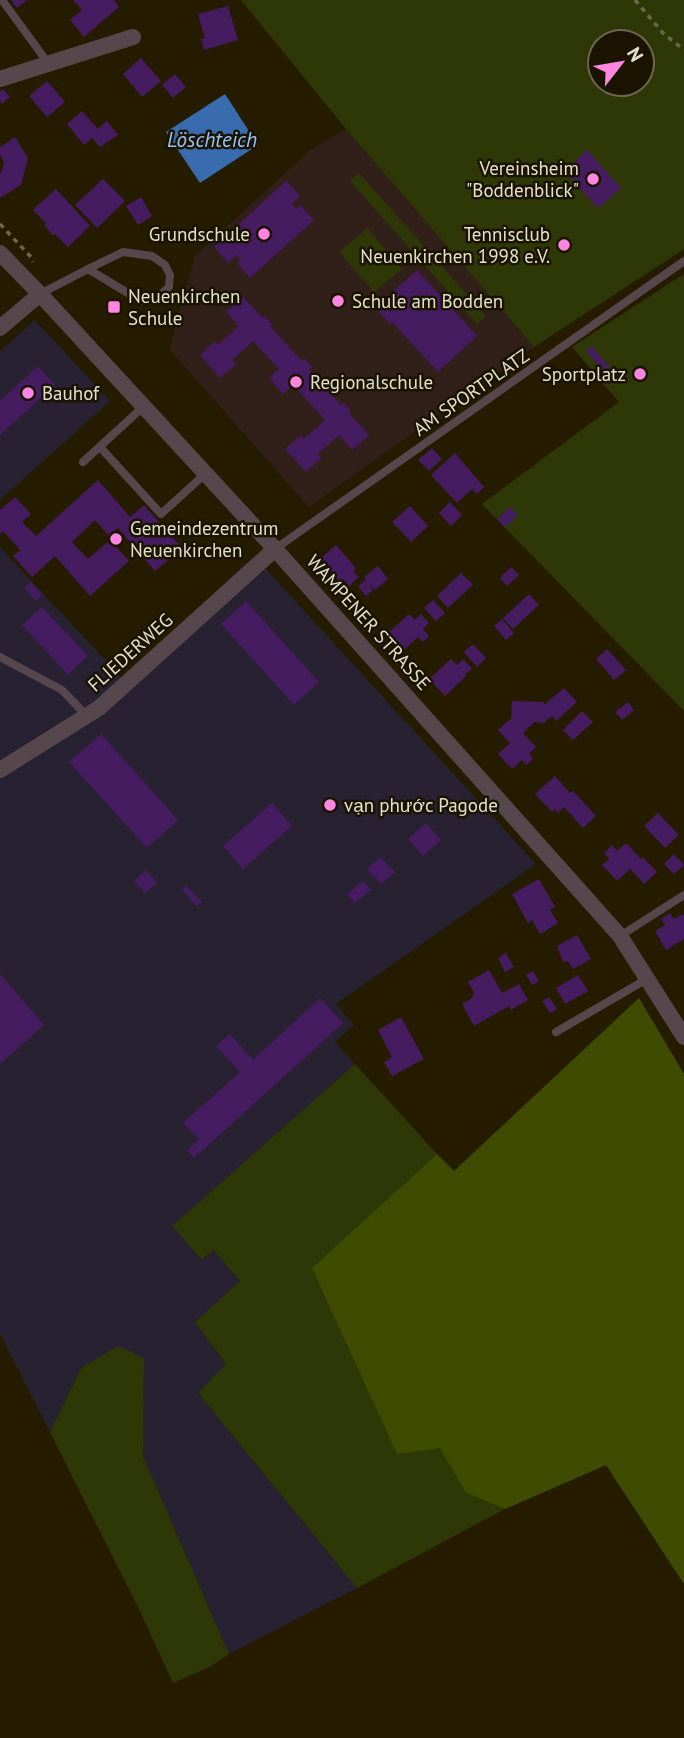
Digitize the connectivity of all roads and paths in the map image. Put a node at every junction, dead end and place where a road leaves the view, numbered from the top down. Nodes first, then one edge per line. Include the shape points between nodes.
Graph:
1 (2, 0) edge
2 (635, 0) edge
3 (133, 37) dead end
4 (684, 50) edge
5 (48, 63) junction
6 (0, 79) edge
7 (0, 253) edge
8 (684, 261) edge
9 (88, 269) junction
10 (40, 294) junction
11 (0, 328) edge
12 (143, 407) junction
13 (100, 447) junction
14 (83, 462) dead end
15 (205, 474) junction
16 (275, 549) junction
17 (0, 657) edge
18 (87, 716) junction
19 (0, 770) edge
20 (684, 895) edge
21 (620, 936) junction
22 (647, 979) junction
23 (556, 1032) dead end
24 (684, 1037) edge

1 - 5 lane
2 - 4 path
3 - 5 street
5 - 6 street
7 - 10 street, WAMPENER STRASSE
8 - 16 lane, AM SPORTPLATZ
9 - 9 lane via 141,301 157,298 169,288 165,265 152,256 123,252
9 - 10 lane
10 - 11 street
10 - 12 street, WAMPENER STRASSE
12 - 13 lane
12 - 15 street, WAMPENER STRASSE
13 - 14 lane
13 - 15 lane via 161,514
15 - 16 street, WAMPENER STRASSE
16 - 18 street, FLIEDERWEG
16 - 21 street, WAMPENER STRASSE
17 - 18 lane via 62,690
18 - 19 street, FLIEDERWEG
20 - 21 lane
21 - 22 street, WAMPENER STRASSE
22 - 23 lane
22 - 24 street, WAMPENER STRASSE

